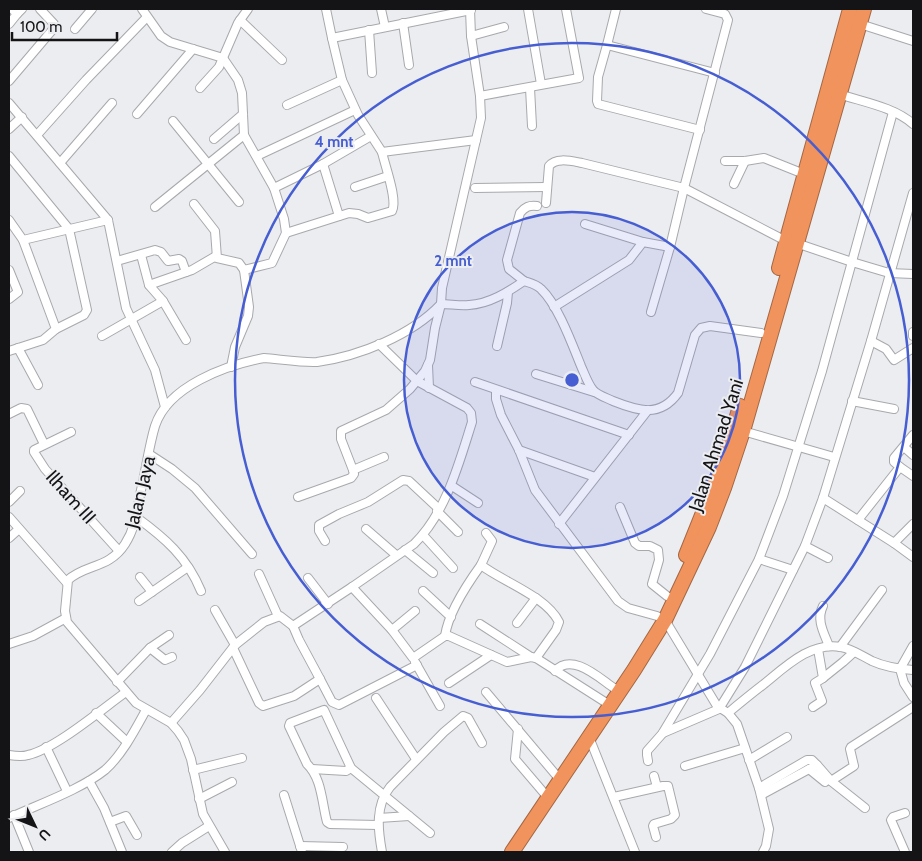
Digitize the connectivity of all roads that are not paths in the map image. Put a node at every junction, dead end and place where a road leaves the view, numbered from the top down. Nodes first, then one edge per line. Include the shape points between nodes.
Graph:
1 (40, 9) edge
2 (92, 9) edge
3 (248, 9) edge
4 (326, 9) edge
5 (381, 9) edge
6 (470, 9) edge
7 (528, 9) edge
8 (566, 9) edge
9 (616, 9) edge
10 (706, 9) edge
11 (850, 9) edge
12 (864, 9) edge
13 (17, 11) edge
14 (145, 12) edge
15 (240, 20) junction
16 (403, 23) junction
17 (9, 24) edge
18 (860, 24) junction
19 (386, 27) junction
20 (504, 27) dead end
21 (75, 29) dead end
22 (370, 30) junction
23 (470, 36) junction
24 (332, 38) junction
25 (913, 41) edge
26 (607, 45) junction
27 (193, 49) junction
28 (223, 58) junction
29 (282, 60) dead end
30 (409, 64) dead end
31 (372, 73) dead end
32 (715, 73) junction
33 (342, 80) junction
34 (9, 81) edge
35 (541, 84) junction
36 (200, 88) dead end
37 (530, 88) junction
38 (839, 94) junction
39 (480, 96) junction
40 (9, 103) edge
41 (112, 103) dead end
42 (287, 105) dead end
43 (355, 110) junction
44 (893, 112) junction
45 (137, 114) dead end
46 (243, 114) junction
47 (22, 117) junction
48 (173, 121) dead end
49 (913, 124) edge
50 (532, 126) dead end
51 (9, 129) edge
52 (700, 130) junction
53 (37, 135) junction
54 (244, 135) junction
55 (371, 136) junction
56 (214, 139) dead end
57 (476, 140) junction
58 (382, 152) junction
59 (9, 156) edge
60 (257, 156) junction
61 (725, 161) dead end
62 (745, 161) junction
63 (208, 162) junction
64 (60, 163) junction
65 (323, 164) junction
66 (804, 174) junction
67 (388, 176) junction
68 (734, 184) dead end
69 (355, 187) dead end
70 (547, 187) junction
71 (274, 188) junction
72 (474, 188) dead end
73 (684, 188) junction
74 (913, 193) edge
75 (239, 202) dead end
76 (546, 202) dead end
77 (194, 204) dead end
78 (537, 206) dead end
79 (155, 207) dead end
80 (340, 216) junction
81 (9, 220) edge
82 (108, 220) junction
83 (585, 224) dead end
84 (69, 229) junction
85 (286, 233) junction
86 (24, 240) junction
87 (642, 242) junction
88 (791, 242) junction
89 (670, 247) junction
90 (141, 255) junction
91 (216, 256) junction
92 (117, 261) junction
93 (852, 262) junction
94 (9, 270) edge
95 (244, 270) junction
96 (186, 272) junction
97 (889, 273) junction
98 (913, 274) edge
99 (524, 281) junction
100 (149, 285) junction
101 (508, 292) junction
102 (9, 299) edge
103 (163, 300) junction
104 (441, 304) junction
105 (554, 307) junction
106 (651, 312) dead end
107 (132, 318) junction
108 (56, 328) junction
109 (913, 332) edge
110 (761, 333) junction
111 (102, 336) dead end
112 (913, 336) edge
113 (186, 340) dead end
114 (871, 341) junction
115 (379, 344) junction
116 (497, 346) dead end
117 (18, 348) junction
118 (913, 348) edge
119 (9, 351) edge
120 (428, 365) junction
121 (232, 367) junction
122 (536, 374) dead end
123 (417, 381) junction
124 (475, 382) dead end
125 (38, 385) dead end
126 (429, 388) junction
127 (496, 390) junction
128 (594, 392) junction
129 (852, 401) junction
130 (165, 407) junction
131 (894, 409) dead end
132 (648, 410) junction
133 (9, 414) edge
134 (71, 432) dead end
135 (743, 432) junction
136 (629, 435) junction
137 (913, 435) edge
138 (44, 444) junction
139 (800, 446) junction
140 (904, 447) junction
141 (519, 450) junction
142 (150, 454) junction
143 (913, 455) edge
144 (384, 456) dead end
145 (834, 457) junction
146 (900, 467) junction
147 (353, 470) junction
148 (913, 476) edge
149 (596, 477) junction
150 (452, 486) junction
151 (20, 491) dead end
152 (298, 497) dead end
153 (823, 498) junction
154 (9, 502) edge
155 (478, 502) dead end
156 (620, 507) dead end
157 (438, 510) junction
158 (9, 517) edge
159 (136, 517) junction
160 (858, 520) junction
161 (559, 524) junction
162 (913, 524) edge
163 (19, 529) junction
164 (366, 529) dead end
165 (458, 532) dead end
166 (486, 533) dead end
167 (423, 535) junction
168 (9, 538) edge
169 (325, 541) dead end
170 (894, 543) junction
171 (805, 546) junction
172 (405, 550) junction
173 (119, 551) junction
174 (252, 554) dead end
175 (396, 555) junction
176 (913, 557) edge
177 (828, 558) dead end
178 (759, 559) junction
179 (481, 565) junction
180 (188, 567) junction
181 (453, 568) dead end
182 (792, 570) junction
183 (433, 573) dead end
184 (259, 574) dead end
185 (140, 577) dead end
186 (308, 578) dead end
187 (67, 583) junction
188 (352, 587) junction
189 (882, 590) dead end
190 (202, 591) dead end
191 (424, 591) dead end
192 (152, 592) junction
193 (667, 596) junction
194 (536, 598) junction
195 (139, 601) dead end
196 (328, 604) junction
197 (823, 606) dead end
198 (215, 610) dead end
199 (415, 611) dead end
200 (278, 616) junction
201 (452, 617) junction
202 (66, 618) junction
203 (661, 618) junction
204 (517, 623) dead end
205 (480, 624) dead end
206 (293, 626) junction
207 (392, 630) junction
208 (169, 635) dead end
209 (445, 636) junction
210 (9, 644) edge
211 (234, 646) junction
212 (829, 646) junction
213 (913, 646) edge
214 (840, 647) junction
215 (150, 648) junction
216 (818, 649) junction
217 (854, 652) junction
218 (491, 655) junction
219 (172, 657) dead end
220 (533, 658) junction
221 (415, 662) junction
222 (900, 669) junction
223 (913, 670) edge
224 (555, 671) junction
225 (698, 676) junction
226 (823, 678) junction
227 (320, 679) junction
228 (117, 682) junction
229 (450, 683) dead end
230 (614, 688) junction
231 (126, 692) junction
232 (486, 692) dead end
233 (913, 697) edge
234 (376, 698) dead end
235 (605, 702) junction
236 (440, 706) dead end
237 (813, 707) dead end
238 (913, 707) edge
239 (719, 708) junction
240 (146, 710) junction
241 (96, 713) junction
242 (728, 713) junction
243 (171, 723) junction
244 (518, 729) junction
245 (662, 734) junction
246 (788, 737) dead end
247 (589, 738) junction
248 (127, 742) junction
249 (482, 743) dead end
250 (46, 747) junction
251 (745, 748) junction
252 (9, 755) edge
253 (242, 758) dead end
254 (416, 759) junction
255 (749, 760) junction
256 (648, 761) dead end
257 (817, 765) junction
258 (685, 766) dead end
259 (351, 768) junction
260 (312, 769) junction
261 (809, 769) junction
262 (193, 770) junction
263 (556, 775) junction
264 (654, 776) dead end
265 (89, 781) junction
266 (828, 781) junction
267 (232, 782) dead end
268 (657, 788) junction
269 (68, 791) junction
270 (760, 791) junction
271 (544, 792) junction
272 (284, 794) dead end
273 (383, 795) junction
274 (614, 798) junction
275 (199, 799) junction
276 (865, 808) dead end
277 (905, 813) dead end
278 (410, 816) junction
279 (11, 817) edge
280 (110, 822) junction
281 (379, 822) junction
282 (209, 826) junction
283 (430, 832) dead end
284 (137, 835) dead end
285 (656, 837) dead end
286 (343, 847) dead end
287 (301, 849) edge
288 (29, 852) edge
289 (122, 852) edge
290 (172, 852) edge
291 (225, 852) edge
292 (382, 852) edge
293 (506, 852) edge
294 (512, 852) edge
295 (635, 852) edge
296 (763, 852) edge
297 (906, 852) edge

1 - 34 street via 54,28
2 - 21 street
3 - 15 street
4 - 24 street
5 - 19 street
6 - 16 street
6 - 23 street
7 - 35 street
8 - 35 street via 579,78
9 - 26 street
10 - 32 street via 725,14 728,20
11 - 66 highway, Jalan Ahmad Yani
12 - 18 highway, Jalan Ahmad Yani
13 - 17 street
14 - 27 street via 161,36
14 - 53 street
15 - 28 street
15 - 29 street
16 - 19 street
16 - 30 street
18 - 25 street
18 - 38 highway, Jalan Ahmad Yani
19 - 22 street
20 - 23 street
22 - 24 street
22 - 31 street
23 - 39 street
24 - 33 street
26 - 32 street
26 - 52 street via 598,77 598,104
27 - 28 street
27 - 45 street
28 - 36 street via 216,72
28 - 46 street via 238,80
32 - 52 street
33 - 42 street
33 - 43 street
35 - 37 street
37 - 39 street
37 - 50 street
38 - 44 street
38 - 88 highway, Jalan Ahmad Yani
39 - 57 street via 481,118
40 - 47 street
41 - 64 street
43 - 55 street
43 - 60 street
44 - 49 street
44 - 93 street
46 - 54 street
46 - 56 street
47 - 51 street
47 - 53 street
48 - 63 street
52 - 73 street
53 - 64 street
54 - 60 street
54 - 63 street
55 - 58 street
55 - 65 street
57 - 58 street
57 - 104 street
58 - 67 street
59 - 84 street
60 - 71 street
61 - 62 street
62 - 66 street via 764,158
62 - 68 street
63 - 75 street
63 - 79 street
64 - 82 street
65 - 71 street
65 - 80 street
66 - 88 highway, Jalan Ahmad Yani
67 - 69 street
67 - 80 street via 394,196 392,211 371,217 354,213
70 - 72 street
70 - 73 street via 550,164 568,160
70 - 76 street
71 - 85 street
73 - 88 street
73 - 89 street
74 - 97 street
77 - 91 street via 215,231
78 - 99 street via 524,208 520,213 507,260 509,269
80 - 85 street
81 - 86 street
82 - 84 street
82 - 92 street
83 - 87 street
84 - 86 street
84 - 108 street via 87,310 79,318
85 - 95 street via 272,263
86 - 108 street
87 - 89 street
87 - 105 street via 629,260
88 - 93 street
88 - 110 highway, Jalan Ahmad Yani
88 - 135 highway, Jalan Ahmad Yani
89 - 106 street
90 - 92 street
90 - 96 street via 155,250 168,261 179,258
90 - 100 street
91 - 95 street via 239,263
91 - 96 street
92 - 107 street via 126,308
93 - 97 street
93 - 139 street
94 - 102 street via 18,292
95 - 121 street via 248,316 235,347
96 - 100 street
97 - 98 street
97 - 114 street
99 - 101 street
99 - 105 street via 542,290
100 - 103 street
101 - 104 street via 485,303
101 - 116 street
103 - 107 street
103 - 113 street
104 - 115 street, Jalan Jaya via 422,321
104 - 120 street
105 - 128 street
107 - 111 street
107 - 130 street via 155,370
108 - 117 street via 43,340
109 - 112 street
110 - 132 street via 710,326 701,328 695,335 678,393 663,408
110 - 193 highway, Jalan Ahmad Yani via 725,458
114 - 118 street via 886,349 894,360
114 - 129 street
115 - 121 street, Jalan Jaya via 316,362 264,358
115 - 123 street
117 - 119 street
117 - 125 street
120 - 123 street
120 - 126 street
121 - 130 street, Jalan Jaya via 200,379
122 - 128 street
123 - 126 street
123 - 147 street via 386,410 341,431
124 - 127 street
126 - 150 street via 471,413 472,422
127 - 136 street
127 - 141 street via 501,416
128 - 132 street via 634,409
129 - 131 street
129 - 145 street
130 - 142 street, Jalan Jaya via 155,426
132 - 136 street
133 - 138 street, Ilham III via 21,408 27,409
134 - 138 street, Ilham III
135 - 139 street
135 - 203 highway, Jalan Ahmad Yani via 709,526
136 - 149 street
137 - 140 street
138 - 173 street, Ilham III via 34,450 37,458
139 - 145 street
139 - 178 street
140 - 143 street
140 - 146 street via 893,459
141 - 149 street
141 - 161 street via 535,490
142 - 159 street, Jalan Jaya
142 - 174 street via 195,488
144 - 147 street
145 - 153 street
146 - 148 street
146 - 160 street
147 - 152 street via 351,478
149 - 161 street
150 - 155 street
150 - 157 street
151 - 154 street
153 - 160 street
153 - 171 street
156 - 193 street via 637,545 658,550 659,560 652,584
157 - 165 street
157 - 167 street
157 - 169 street via 409,481 403,480 368,502 319,525
158 - 163 street
159 - 173 street, Jalan Jaya via 129,537
159 - 180 street via 174,547
160 - 170 street
161 - 203 street via 618,601 628,608
162 - 170 street
163 - 168 street
163 - 187 street
164 - 175 street
166 - 179 street via 492,541
167 - 172 street
167 - 181 street
170 - 176 street
171 - 177 street
171 - 182 street
172 - 175 street
172 - 183 street
173 - 187 street, Jalan Jaya via 105,563 73,576
175 - 188 street
178 - 182 street
178 - 225 street
179 - 194 street
179 - 201 street via 466,586
180 - 190 street
180 - 192 street
182 - 239 street via 745,667
184 - 200 street
185 - 192 street
186 - 196 street
187 - 202 street
188 - 196 street
188 - 207 street
189 - 214 street
191 - 201 street
192 - 195 street
193 - 203 highway, Jalan Ahmad Yani
194 - 204 street
194 - 220 street via 559,622
196 - 206 street
197 - 212 street via 819,620
198 - 211 street
199 - 207 street
200 - 206 street
200 - 211 street via 264,622
201 - 209 street
202 - 210 street via 33,636
202 - 228 street
203 - 225 street
203 - 230 highway, Jalan Ahmad Yani
203 - 247 highway, Jalan Ahmad Yani via 634,670
205 - 220 street
206 - 227 street
207 - 221 street
208 - 215 street
209 - 218 street
209 - 221 street
211 - 227 street via 262,706 294,696
211 - 243 street
212 - 214 street
212 - 216 street
213 - 222 street
214 - 217 street
215 - 219 street via 165,660
215 - 228 street
216 - 226 street
216 - 242 street via 787,664
217 - 222 street
217 - 226 street
218 - 220 street via 510,663
218 - 229 street
220 - 224 street
221 - 227 street via 339,705 332,702
221 - 236 street
222 - 223 street
222 - 233 street
224 - 230 street via 563,665 574,664
224 - 235 street
225 - 239 street
225 - 245 street
226 - 237 street via 815,683 822,701
228 - 231 street
230 - 235 highway, Jalan Ahmad Yani
231 - 240 street
231 - 241 street
232 - 244 street
234 - 254 street
235 - 263 highway, Jalan Ahmad Yani
238 - 266 street via 851,747 853,767
239 - 242 street
239 - 245 street
240 - 243 street
240 - 248 street
241 - 248 street
241 - 250 street
242 - 251 street via 737,724
243 - 262 street via 184,740
244 - 263 street
244 - 271 street via 514,759
245 - 256 street via 648,751
246 - 255 street
247 - 274 street
247 - 294 highway, Jalan Ahmad Yani
248 - 265 street via 106,769
249 - 254 street via 468,718 463,716
250 - 252 street via 26,756
250 - 269 street
251 - 255 street
251 - 258 street
253 - 262 street
254 - 273 street
255 - 270 street
257 - 261 street
257 - 266 street
257 - 270 street via 807,760
259 - 260 street via 346,771
259 - 260 street via 322,710 289,725
259 - 273 street
260 - 281 street via 328,823
261 - 266 street
261 - 270 street
262 - 275 street
263 - 271 highway, Jalan Ahmad Yani
264 - 268 street
265 - 269 street
265 - 280 street
266 - 276 street
267 - 275 street
268 - 274 street
268 - 285 street via 668,786 675,815 654,824
269 - 279 street
270 - 296 street via 769,829
271 - 293 highway, Jalan Ahmad Yani
272 - 287 street
273 - 278 street
273 - 281 street
274 - 295 street
275 - 282 street
277 - 297 street via 891,820
278 - 281 street
278 - 283 street
279 - 288 street
280 - 284 street via 126,816
280 - 289 street
281 - 292 street
282 - 290 street
282 - 291 street
286 - 287 street

